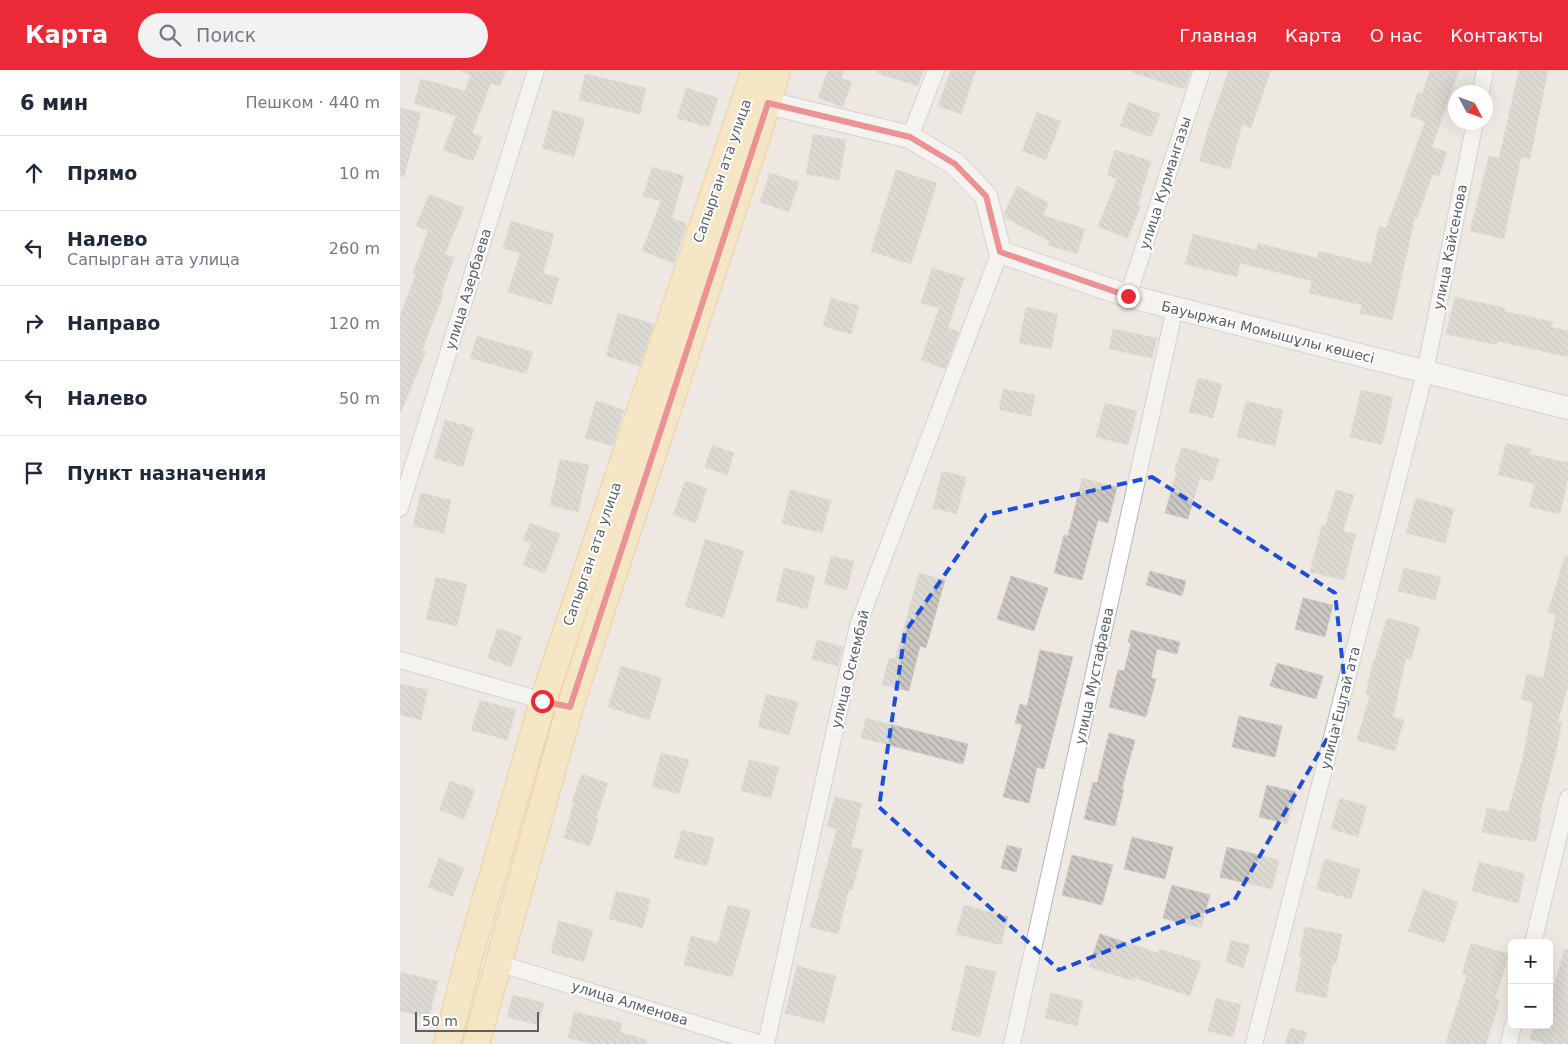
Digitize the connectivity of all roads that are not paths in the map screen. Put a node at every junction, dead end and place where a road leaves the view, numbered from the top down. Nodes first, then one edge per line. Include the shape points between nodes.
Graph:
1 (536, 70) edge
2 (755, 70) edge
3 (777, 70) edge
4 (936, 70) edge
5 (1202, 70) edge
6 (1485, 70) edge
7 (1482, 85) edge
8 (768, 103) junction
9 (1473, 130) edge
10 (910, 137) junction
11 (1000, 252) junction
12 (1128, 296) junction
13 (1175, 308) junction
14 (1425, 372) junction
15 (1568, 408) edge
16 (400, 508) edge
17 (400, 660) edge
18 (542, 701) junction
19 (570, 707) junction
20 (1568, 798) edge
21 (1534, 939) edge
22 (498, 963) junction
23 (1512, 1029) edge
24 (446, 1044) edge
25 (476, 1044) edge
26 (761, 1044) edge
27 (766, 1044) edge
28 (1012, 1044) edge
29 (1254, 1044) edge
30 (1509, 1044) edge

1 - 16 street, улица Азербаева
2 - 18 main road, Сапырган ата улица
3 - 8 main road, Сапырган ата улица
4 - 10 street
5 - 12 street, улица Курмангазы
6 - 7 street
8 - 10 street
8 - 19 main road, Сапырган ата улица
9 - 14 street, улица Кайсенова
10 - 11 street via 955,164 986,196
11 - 12 street, Бауыржан Момышұлы көшесі
11 - 27 street, улица Оскембай via 858,625
12 - 13 street, Бауыржан Момышұлы көшесі
13 - 14 street, Бауыржан Момышұлы көшесі
13 - 28 street, улица Мустафаева
14 - 15 street, Бауыржан Момышұлы көшесі
14 - 29 street, улица Ештай ата
17 - 18 street
18 - 19 street
18 - 24 main road, Сапырган ата улица
19 - 22 main road, Сапырган ата улица
20 - 21 street
22 - 25 main road, Сапырган ата улица
22 - 26 street, улица Алменова
23 - 30 street

